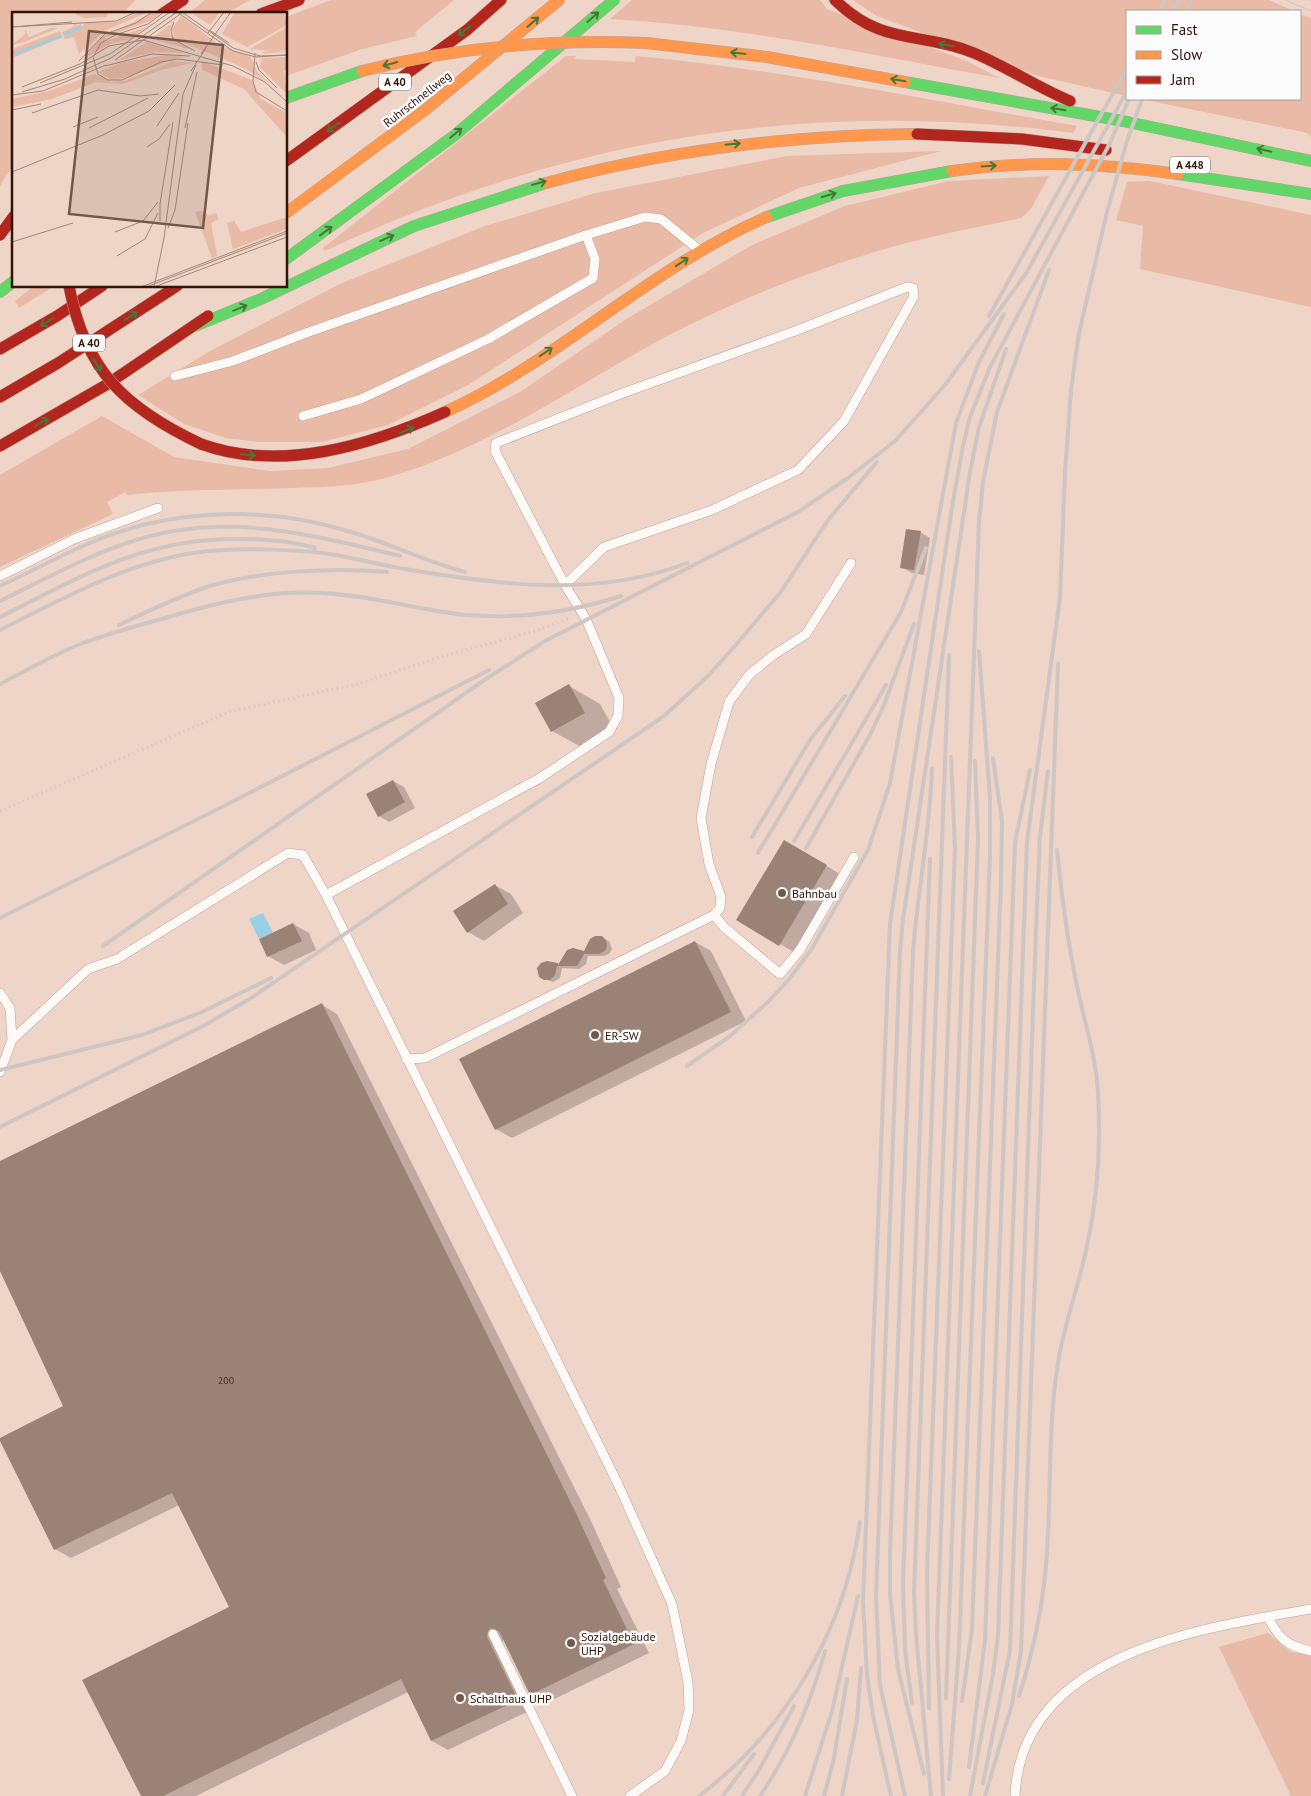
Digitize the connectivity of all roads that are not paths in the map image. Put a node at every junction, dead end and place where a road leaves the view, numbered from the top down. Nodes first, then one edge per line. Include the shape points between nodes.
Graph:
1 (183, 0) edge
2 (299, 0) edge
3 (501, 0) edge
4 (559, 0) edge
5 (614, 0) edge
6 (835, 0) edge
7 (165, 12) edge
8 (266, 12) edge
9 (288, 97) edge
10 (1123, 121) junction
11 (1116, 152) dead end
12 (288, 160) edge
13 (1165, 160) dead end
14 (1311, 161) edge
15 (1311, 193) edge
16 (288, 212) edge
17 (12, 219) edge
18 (586, 234) junction
19 (0, 236) edge
20 (700, 250) junction
21 (288, 259) edge
22 (12, 283) edge
23 (288, 286) edge
24 (70, 288) edge
25 (99, 288) edge
26 (174, 288) edge
27 (283, 288) edge
28 (0, 292) edge
29 (234, 298) dead end
30 (195, 326) junction
31 (0, 349) edge
32 (174, 376) dead end
33 (0, 397) edge
34 (303, 416) dead end
35 (0, 446) edge
36 (158, 508) dead end
37 (851, 563) dead end
38 (0, 576) edge
39 (565, 585) junction
40 (854, 857) dead end
41 (326, 895) junction
42 (714, 915) junction
43 (0, 993) edge
44 (12, 1040) junction
45 (406, 1059) junction
46 (0, 1072) edge
47 (1311, 1609) edge
48 (1268, 1617) junction
49 (492, 1634) dead end
50 (1311, 1651) edge
51 (572, 1796) edge
52 (630, 1796) edge
53 (1015, 1796) edge

1 - 7 highway
2 - 8 highway
3 -> 12 highway, Ruhrschnellweg / A 40 via 467,30
16 -> 4 highway, Ruhrschnellweg via 492,59
21 -> 5 highway via 455,135
10 -> 6 highway via 1044,90 959,47 898,37 876,29 844,10
10 -> 9 highway, bridge via 767,57 646,43 534,41 456,49 362,72
14 -> 10 highway, A 448
23 -> 11 highway via 387,237 507,192 642,158 707,147 822,136 886,134 966,136 1067,144
13 - 15 highway, A 448
20 -> 15 highway via 818,198 856,187 986,166 1073,163
17 - 19 highway
18 - 20 lane via 645,217 661,219
18 - 32 lane via 232,361
18 - 34 lane via 595,259 593,278 586,283 488,339 361,399
24 -> 20 highway, bridge via 81,333 99,370 142,413 200,444 238,454 277,457 322,453 393,436 438,417 506,379
22 - 28 highway
25 -> 31 highway
33 -> 26 highway, A 40
30 -> 27 highway
29 - 30 highway
35 -> 30 highway via 106,386
36 - 38 lane via 74,539
37 - 42 lane via 806,634 749,675 729,702 711,764 701,818 709,864 721,897 720,908
39 - 39 lane via 604,547 712,510 798,470 844,421 914,296 913,288 907,287 496,443 495,451
39 - 41 lane via 582,614 619,698 618,716 609,732 540,778
40 - 42 lane via 800,950 780,974
41 - 44 lane via 304,855 288,853 117,959 88,969
41 - 45 lane
42 - 45 lane via 425,1058
43 - 44 lane via 10,1008
44 - 46 lane
45 - 52 lane via 618,1484 672,1604 688,1682 688,1710 681,1741 665,1771
47 - 48 lane
48 - 50 lane via 1276,1634 1293,1648
48 - 53 lane via 1149,1646 1102,1666 1067,1689 1033,1731 1020,1765
49 - 51 lane

